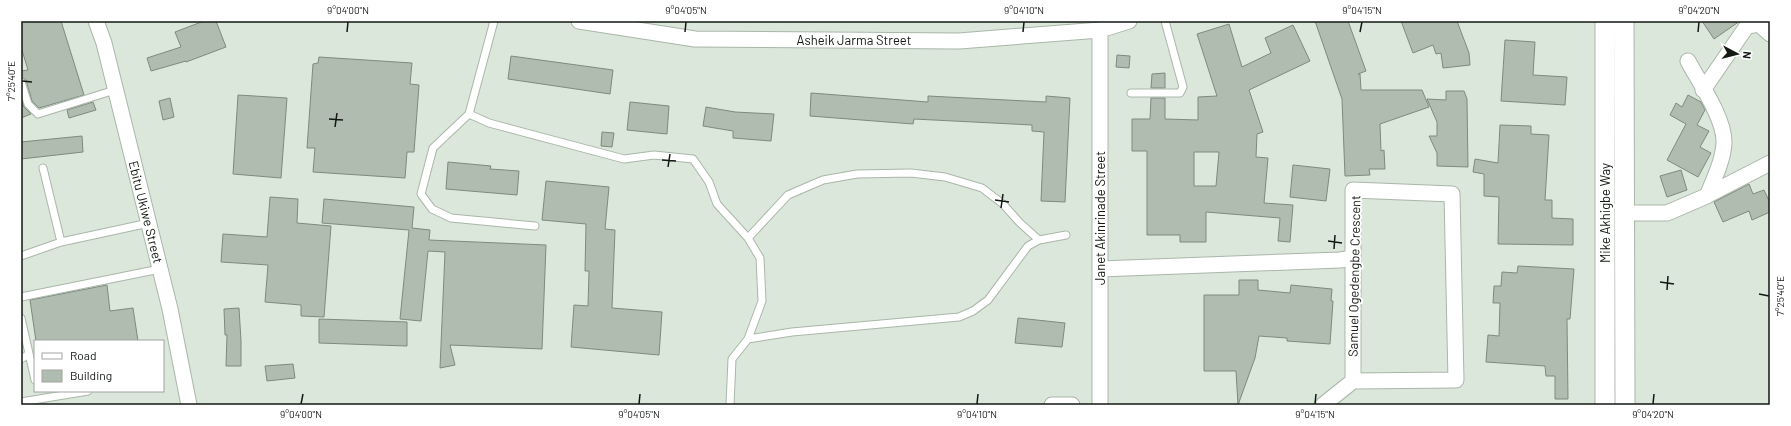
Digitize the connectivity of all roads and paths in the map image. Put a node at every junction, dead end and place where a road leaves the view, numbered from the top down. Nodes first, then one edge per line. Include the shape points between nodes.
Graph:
1 (96, 21) edge
2 (494, 21) edge
3 (579, 21) edge
4 (1129, 21) edge
5 (1165, 21) edge
6 (1605, 21) edge
7 (1624, 21) edge
8 (1100, 30) junction
9 (1770, 34) edge
10 (1688, 61) dead end
11 (21, 82) edge
12 (115, 90) junction
13 (1703, 90) junction
14 (1131, 93) dead end
15 (469, 114) junction
16 (1770, 163) edge
17 (43, 168) dead end
18 (1707, 196) junction
19 (1625, 213) junction
20 (149, 223) junction
21 (535, 226) dead end
22 (1066, 235) dead end
23 (748, 238) junction
24 (1039, 240) junction
25 (61, 242) junction
26 (21, 256) edge
27 (1353, 258) junction
28 (160, 269) junction
29 (1100, 269) junction
30 (21, 297) edge
31 (21, 321) edge
32 (748, 339) junction
33 (30, 354) junction
34 (21, 359) edge
35 (34, 375) edge
36 (1353, 381) junction
37 (37, 392) edge
38 (82, 392) edge
39 (39, 399) junction
40 (21, 402) edge
41 (190, 405) edge
42 (730, 405) edge
43 (1052, 405) edge
44 (1072, 405) edge
45 (1100, 405) edge
46 (1323, 405) edge
47 (1605, 405) edge
48 (1625, 405) edge

1 - 12 street, Ebitu Ukiwe Street
2 - 15 lane
3 - 8 street, Asheik Jarma Street via 695,39 959,41
4 - 8 street, Asheik Jarma Street
5 - 14 lane via 1183,88 1180,93
6 - 47 street, Mike Akhigbe Way
7 - 19 street, Mike Akhigbe Way
8 - 29 street, Janet Akinrinade Street
9 - 13 street via 1759,24 1746,26
10 - 13 street
11 - 12 lane via 28,104 38,114
12 - 20 street, Ebitu Ukiwe Street
13 - 18 street via 1718,116 1724,142 1718,172
15 - 21 lane via 433,148 421,194 432,209 451,218
15 - 23 lane via 503,127 624,159 654,154 693,159 709,182 717,204
16 - 18 street
17 - 25 lane
18 - 19 street via 1667,213
19 - 48 street, Mike Akhigbe Way
20 - 25 lane
20 - 28 street, Ebitu Ukiwe Street
22 - 24 lane
23 - 24 lane via 788,195 823,180 857,174 911,173 945,177 982,188 1003,204
23 - 32 lane via 760,258 762,301
24 - 32 lane via 1028,246 988,300 973,311 958,317 792,332
25 - 26 lane
27 - 29 street
27 - 36 street, Samuel Ogedengbe Crescent
27 - 36 street, Samuel Ogedengbe Crescent via 1353,190 1452,194 1456,380
28 - 30 lane
28 - 41 street, Ebitu Ukiwe Street
29 - 45 street, Janet Akinrinade Street
31 - 33 lane
32 - 42 lane via 732,359
33 - 34 lane
33 - 35 lane
36 - 46 street
37 - 39 lane
38 - 39 lane
39 - 40 lane
43 - 44 street

